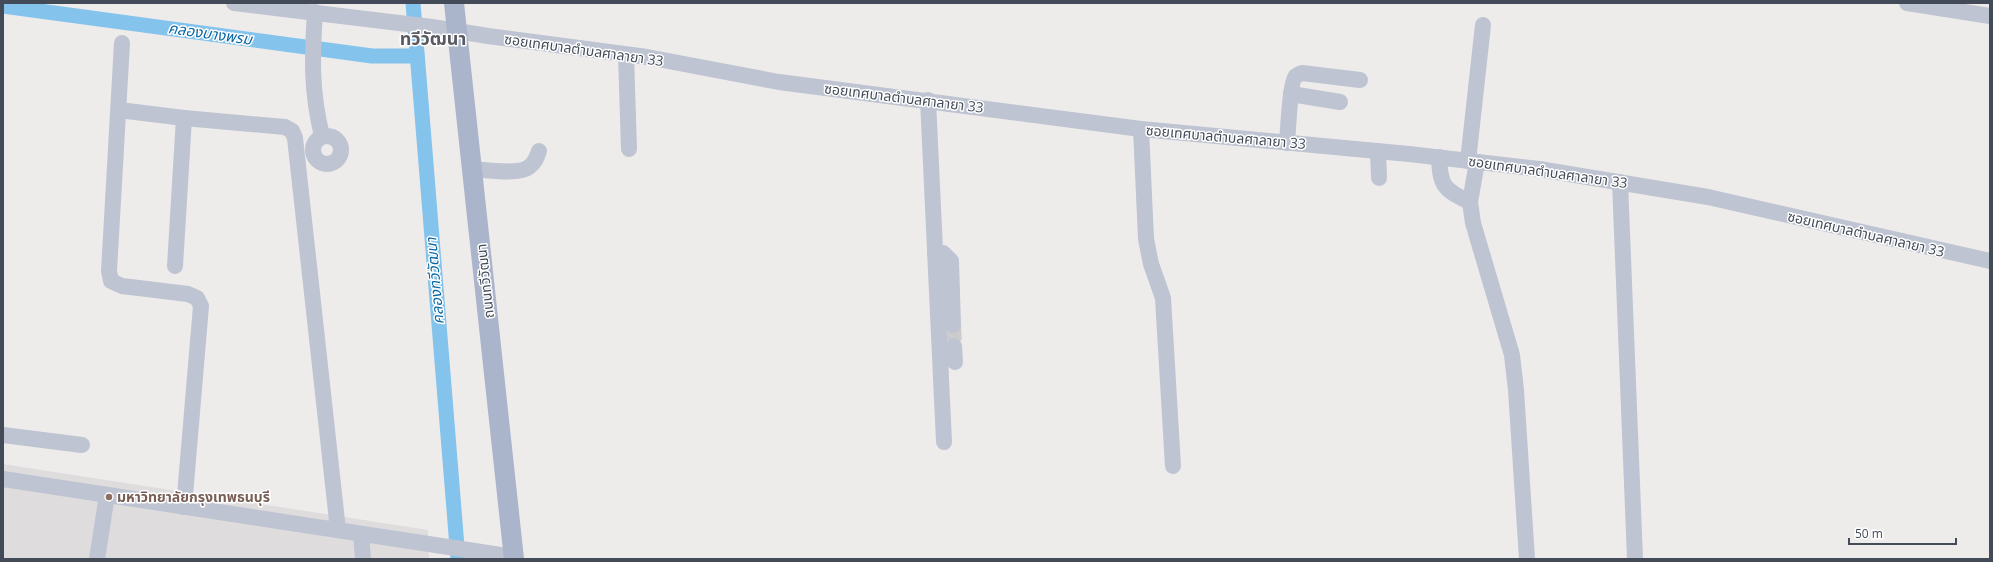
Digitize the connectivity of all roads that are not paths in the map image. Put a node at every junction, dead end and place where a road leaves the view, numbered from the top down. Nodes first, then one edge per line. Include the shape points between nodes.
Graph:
1 (240, 3) edge
2 (454, 3) edge
3 (1907, 3) edge
4 (314, 12) junction
5 (1990, 16) edge
6 (1483, 24) dead end
7 (458, 31) junction
8 (122, 43) dead end
9 (626, 55) junction
10 (1360, 80) dead end
11 (1291, 94) junction
12 (928, 100) junction
13 (1340, 102) dead end
14 (119, 110) junction
15 (184, 118) junction
16 (1141, 129) junction
17 (322, 136) dead end
18 (1287, 143) junction
19 (628, 149) dead end
20 (539, 151) dead end
21 (1378, 151) junction
22 (1439, 158) junction
23 (1472, 162) junction
24 (473, 169) junction
25 (1379, 178) dead end
26 (1620, 182) junction
27 (1470, 202) junction
28 (935, 253) junction
29 (1990, 261) edge
30 (175, 266) dead end
31 (954, 325) tunnel mouth
32 (3, 435) edge
33 (944, 442) dead end
34 (82, 445) dead end
35 (1173, 466) dead end
36 (3, 481) edge
37 (107, 495) junction
38 (184, 507) junction
39 (338, 530) junction
40 (361, 534) junction
41 (514, 558) edge
42 (97, 559) edge
43 (363, 559) edge
44 (1527, 559) edge
45 (1634, 559) edge

1 - 4 street, ซอยเทศบาลตำบลศาลายา 33
2 - 7 main road, ถนนทวีวัฒนา
3 - 5 street
4 - 7 street, ซอยเทศบาลตำบลศาลายา 33
4 - 17 street via 314,97
6 - 23 street
7 - 9 street, ซอยเทศบาลตำบลศาลายา 33
7 - 24 main road, ถนนทวีวัฒนา
8 - 14 street
9 - 12 street, ซอยเทศบาลตำบลศาลายา 33 via 779,82
9 - 19 street
10 - 11 street via 1302,73 1293,81
11 - 13 street
11 - 18 street
12 - 16 street, ซอยเทศบาลตำบลศาลายา 33
12 - 28 street
14 - 15 street
14 - 38 street via 109,271 111,281 122,286 188,294 197,298 201,306
15 - 30 street
15 - 39 street via 285,128 292,131 295,138
16 - 18 street, ซอยเทศบาลตำบลศาลายา 33
16 - 35 street via 1146,239 1151,264 1163,298
18 - 21 street, ซอยเทศบาลตำบลศาลายา 33
20 - 24 street via 529,168 519,171
21 - 22 street, ซอยเทศบาลตำบลศาลายา 33
21 - 25 street
22 - 23 street, ซอยเทศบาลตำบลศาลายา 33
22 - 27 street via 1440,179 1446,188
23 - 26 street, ซอยเทศบาลตำบลศาลายา 33 via 1539,169
23 - 27 street
24 - 41 main road, ถนนทวีวัฒนา
26 - 29 street, ซอยเทศบาลตำบลศาลายา 33 via 1708,197
26 - 45 street
27 - 44 street via 1473,223 1512,355
28 - 31 street via 943,253 951,261
28 - 33 street
32 - 34 street
36 - 37 street
37 - 38 street
37 - 42 street
38 - 39 street
39 - 40 street
40 - 41 street
40 - 43 street

